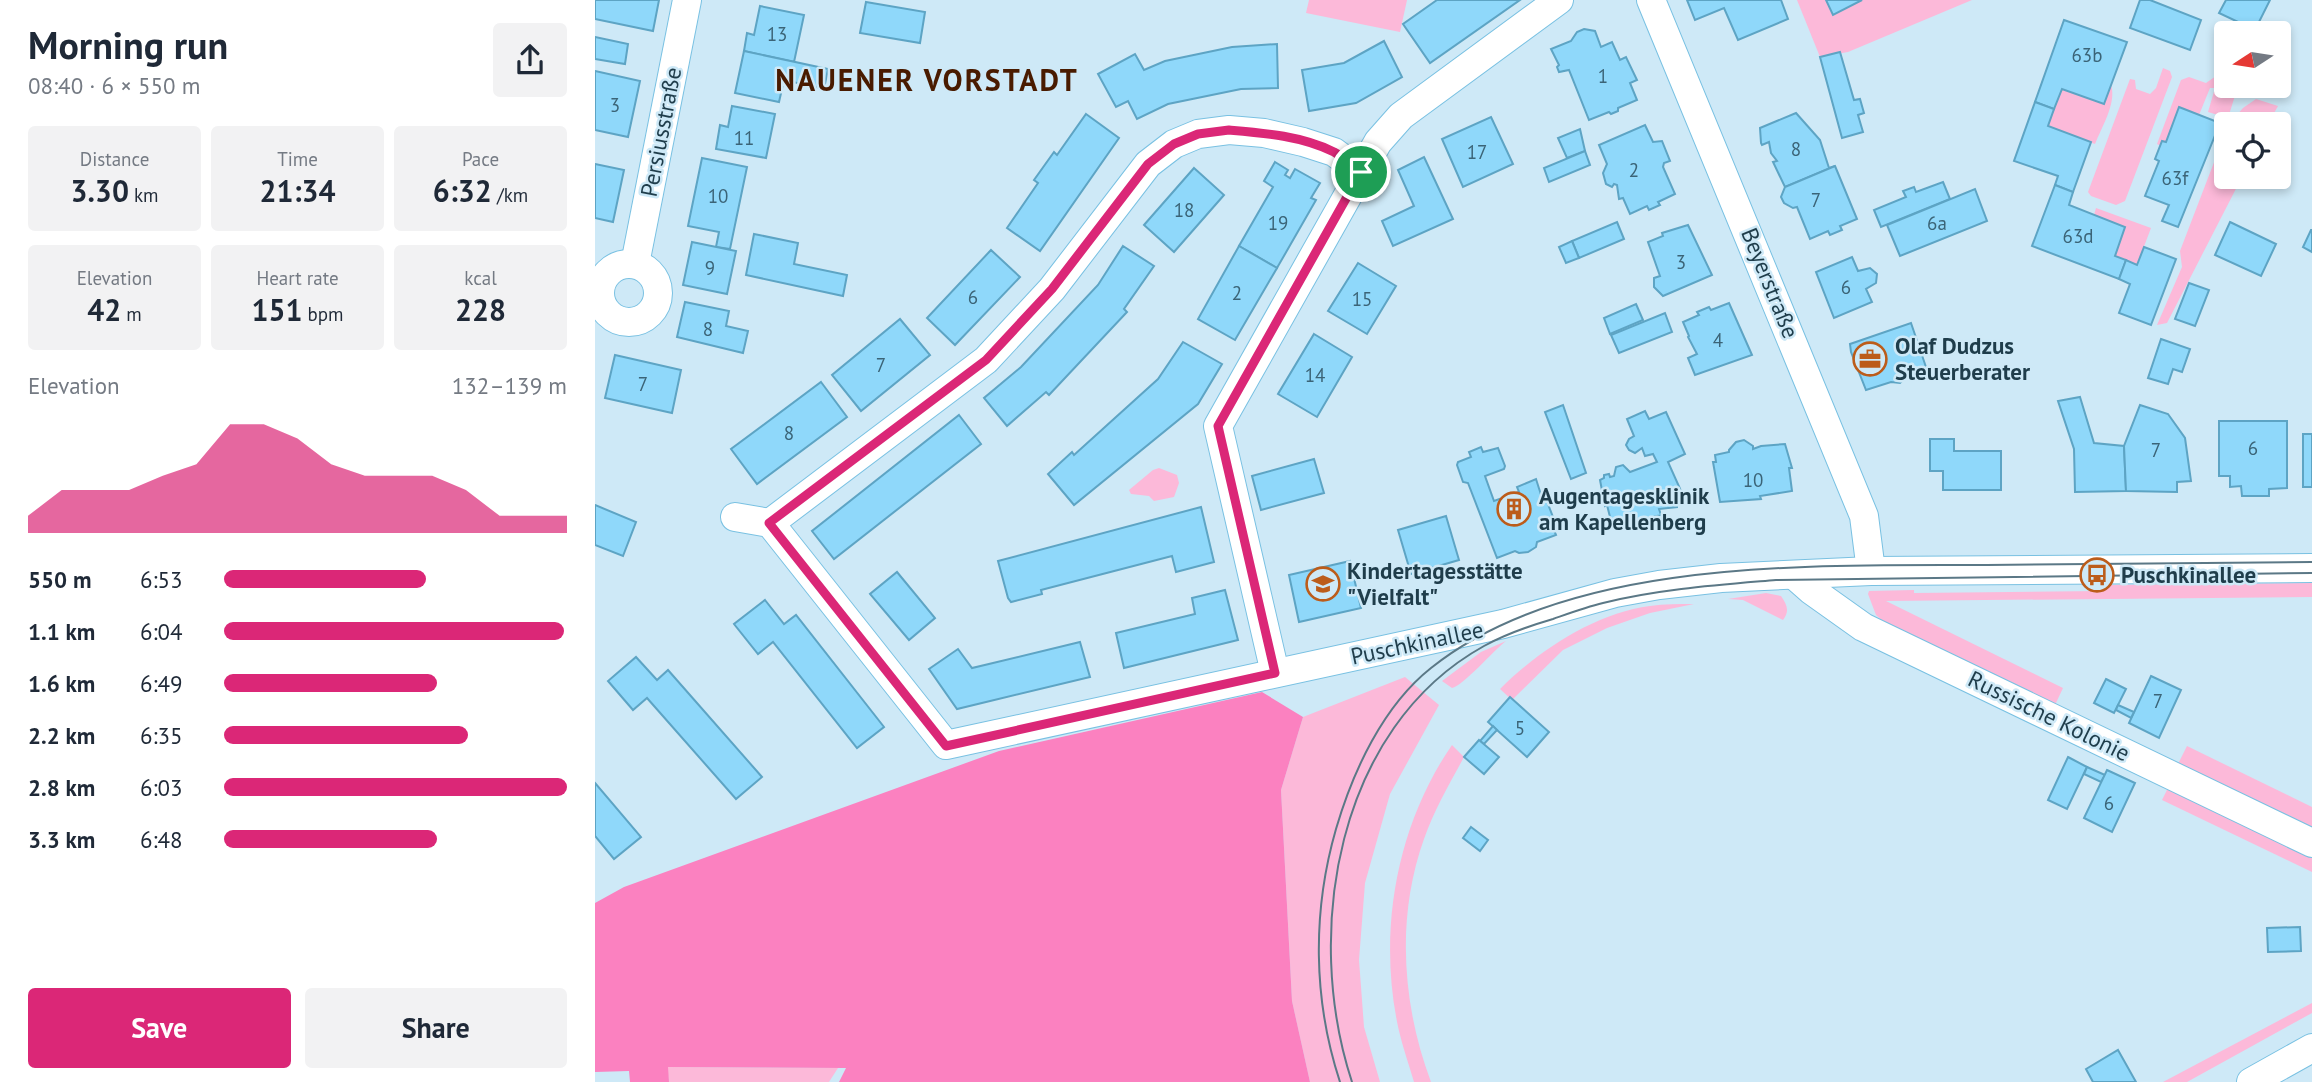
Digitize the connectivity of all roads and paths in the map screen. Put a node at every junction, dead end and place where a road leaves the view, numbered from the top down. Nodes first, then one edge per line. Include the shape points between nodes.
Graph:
1 (687, 0) edge
2 (1559, 0) edge
3 (1651, 0) edge
4 (1361, 172) junction
5 (635, 264) dead end
6 (735, 517) dead end
7 (769, 523) junction
8 (2312, 568) edge
9 (1871, 571) junction
10 (1794, 575) junction
11 (1275, 673) junction
12 (2312, 843) edge
13 (2312, 1048) edge
14 (2251, 1082) edge

1 - 5 street, Persiusstraße
2 - 4 street via 1401,116 1378,142
3 - 9 street, Beyerstraße via 1864,516
4 - 7 street via 1334,152 1264,133 1229,130 1198,134 1174,144 1148,164 1052,289 986,360
4 - 11 street via 1218,426
6 - 7 street
7 - 11 street, Puschkinallee via 946,746
8 - 9 street, Puschkinallee
9 - 10 street, Puschkinallee
10 - 11 street, Puschkinallee via 1721,578 1615,593 1503,624
10 - 12 street, Russische Kolonie via 1863,627
13 - 14 street

